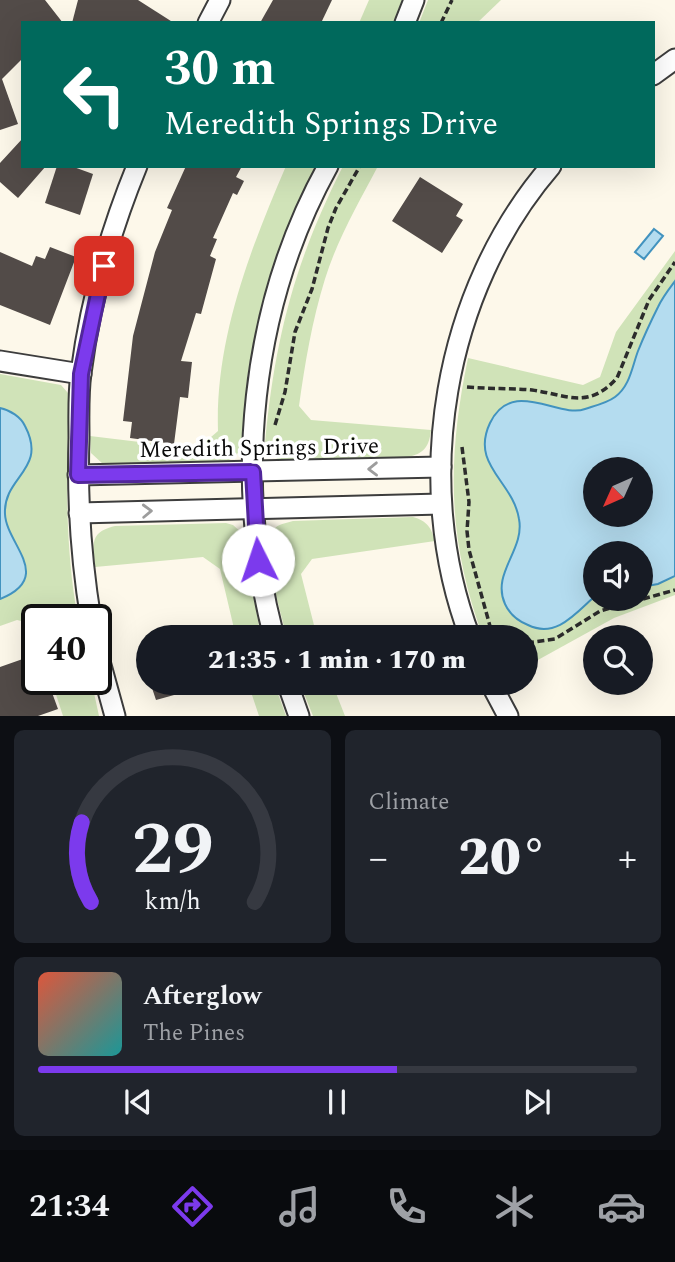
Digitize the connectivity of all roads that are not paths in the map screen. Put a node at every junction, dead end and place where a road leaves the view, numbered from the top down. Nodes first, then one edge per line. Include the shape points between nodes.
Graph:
1 (220, 0) edge
2 (414, 0) edge
3 (209, 21) edge
4 (406, 21) edge
5 (675, 59) edge
6 (655, 74) edge
7 (136, 168) edge
8 (327, 168) edge
9 (549, 168) edge
10 (0, 360) edge
11 (81, 374) junction
12 (441, 467) junction
13 (253, 472) junction
14 (78, 475) junction
15 (441, 503) junction
16 (254, 509) junction
17 (79, 513) junction
18 (89, 604) edge
19 (272, 625) edge
20 (467, 625) edge
21 (109, 695) edge
22 (292, 695) edge
23 (497, 695) edge
24 (115, 716) edge
25 (299, 716) edge
26 (508, 716) edge

1 - 3 street
2 - 4 street
5 - 6 street
7 - 11 street via 104,266
8 - 13 street via 302,221 268,329 258,384
9 - 12 street via 505,232 467,317 458,387 444,419
10 - 11 street
11 - 14 street
12 -> 13 street, Meredith Springs Drive
12 - 15 street
13 - 14 street, Meredith Springs Drive
13 - 16 street
14 - 17 street
15 - 16 street
15 - 20 street via 449,559
17 -> 16 street
16 - 19 street via 258,560
17 - 18 street
21 - 24 street
22 - 25 street
23 - 26 street

